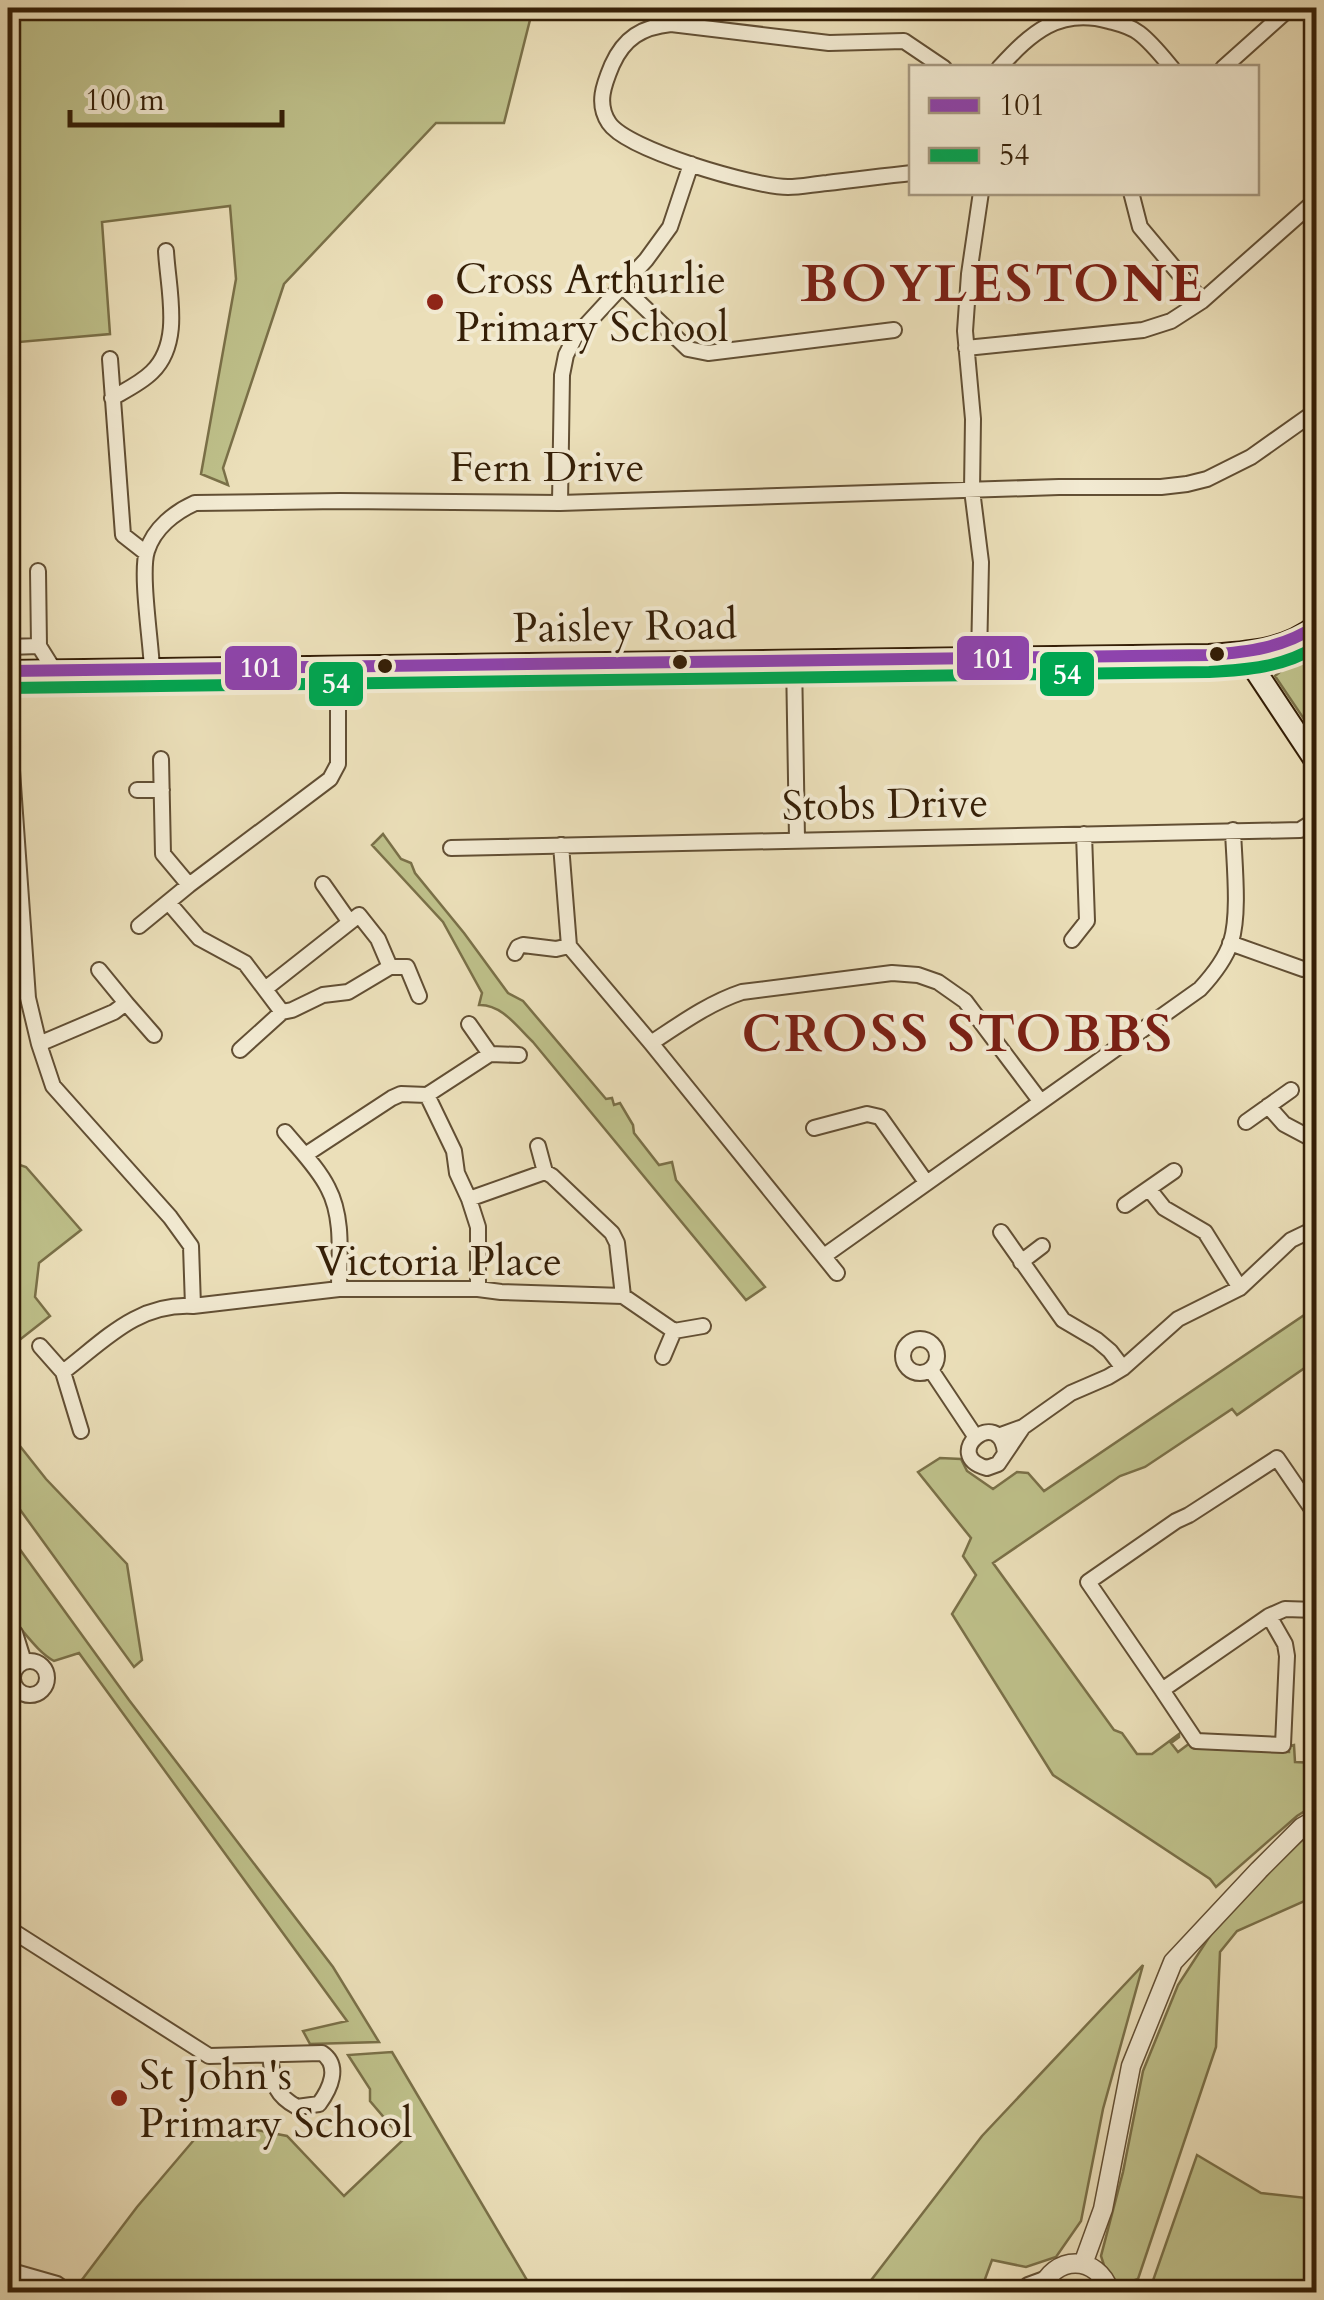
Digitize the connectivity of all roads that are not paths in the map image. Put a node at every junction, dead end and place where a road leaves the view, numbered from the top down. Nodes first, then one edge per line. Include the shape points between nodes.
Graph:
1 (1290, 8) edge
2 (940, 65) edge
3 (1002, 65) edge
4 (1169, 65) edge
5 (1226, 65) edge
6 (692, 164) junction
7 (909, 173) edge
8 (981, 195) edge
9 (1132, 195) edge
10 (1316, 200) edge
11 (166, 252) dead end
12 (622, 286) junction
13 (1202, 301) junction
14 (894, 330) dead end
15 (966, 348) junction
16 (110, 360) dead end
17 (112, 398) junction
18 (1316, 410) edge
19 (972, 490) junction
20 (560, 503) junction
21 (146, 553) junction
22 (38, 571) dead end
23 (1316, 626) edge
24 (39, 646) junction
25 (8, 647) edge
26 (1243, 652) junction
27 (794, 659) junction
28 (979, 660) junction
29 (338, 667) junction
30 (152, 668) junction
31 (8, 670) edge
32 (54, 670) junction
33 (8, 714) edge
34 (161, 760) dead end
35 (1316, 762) edge
36 (137, 790) dead end
37 (162, 790) junction
38 (1316, 820) edge
39 (1233, 830) junction
40 (1084, 834) junction
41 (798, 839) junction
42 (561, 845) junction
43 (451, 848) dead end
44 (324, 884) dead end
45 (190, 885) junction
46 (169, 902) junction
47 (350, 921) junction
48 (140, 926) dead end
49 (1072, 940) dead end
50 (1230, 943) junction
51 (569, 946) junction
52 (515, 953) dead end
53 (1316, 966) edge
54 (390, 967) junction
55 (99, 970) dead end
56 (265, 989) junction
57 (419, 996) dead end
58 (126, 1003) junction
59 (282, 1012) junction
60 (469, 1024) dead end
61 (154, 1035) dead end
62 (652, 1043) junction
63 (39, 1044) junction
64 (240, 1050) dead end
65 (490, 1054) junction
66 (519, 1054) dead end
67 (1291, 1090) dead end
68 (426, 1095) junction
69 (1041, 1102) junction
70 (1268, 1106) junction
71 (1246, 1122) dead end
72 (814, 1128) dead end
73 (286, 1132) dead end
74 (1316, 1141) edge
75 (538, 1146) dead end
76 (305, 1156) junction
77 (545, 1172) junction
78 (1174, 1172) dead end
79 (926, 1182) junction
80 (1149, 1189) junction
81 (470, 1199) junction
82 (1125, 1205) dead end
83 (1316, 1228) edge
84 (1001, 1232) dead end
85 (1042, 1246) dead end
86 (824, 1256) junction
87 (1021, 1262) junction
88 (837, 1272) dead end
89 (1240, 1288) junction
90 (339, 1289) junction
91 (478, 1289) junction
92 (623, 1296) junction
93 (193, 1306) junction
94 (703, 1326) dead end
95 (674, 1331) junction
96 (40, 1346) dead end
97 (663, 1357) dead end
98 (1123, 1368) junction
99 (931, 1370) dead end
100 (63, 1372) junction
101 (1023, 1426) junction
102 (81, 1431) dead end
103 (975, 1436) junction
104 (998, 1436) junction
105 (1002, 1465) junction
106 (1316, 1515) edge
107 (1316, 1610) edge
108 (1268, 1616) junction
109 (8, 1627) edge
110 (24, 1662) dead end
111 (1162, 1690) junction
112 (1316, 1819) edge
113 (8, 1928) edge
114 (270, 2056) junction
115 (1082, 2264) junction
116 (8, 2270) edge
117 (1043, 2285) edge
118 (68, 2292) edge
119 (1027, 2292) edge
120 (1110, 2292) edge

1 - 5 street
2 - 6 street via 904,41 829,43 672,24 638,32 625,42 606,80 601,102 609,124 629,142
3 - 4 street via 1049,23 1070,18 1125,25
6 - 7 street via 789,187
6 - 12 street via 670,227
8 - 15 street
9 - 13 street via 1140,227
10 - 13 street
11 - 17 street via 170,341 150,374
12 - 14 street via 688,350 708,354
12 - 20 street via 574,337 566,355
13 - 15 street via 1142,330
15 - 19 street
16 - 17 street
17 - 21 street via 123,534
18 - 19 street, Fern Drive via 1252,457 1188,484
19 - 20 street, Fern Drive
19 - 28 street via 981,562
20 - 21 street, Fern Drive via 195,502 165,522
21 - 30 street
22 - 24 street
23 - 26 main road, Paisley Road via 1292,642
24 - 25 street
24 - 32 street
26 - 28 main road, Paisley Road
26 - 35 main road
27 - 28 main road, Paisley Road
27 - 29 main road, Paisley Road
27 - 41 street
29 - 30 main road, Paisley Road
29 - 45 street via 338,764 330,779
30 - 32 main road, Paisley Road
31 - 32 main road, Paisley Road
33 - 63 street via 28,998
34 - 37 street
36 - 37 street
37 - 45 street via 163,854
38 - 39 street, Stobs Drive via 1300,830
39 - 40 street, Stobs Drive
39 - 50 street
40 - 41 street, Stobs Drive
40 - 49 street via 1086,921
41 - 42 street, Stobs Drive
42 - 43 street, Stobs Drive
42 - 51 street
44 - 47 street
45 - 46 street
46 - 48 street
46 - 56 street via 198,938 245,963
47 - 54 street via 359,915
47 - 56 street
50 - 53 street via 1304,968
50 - 69 street via 1200,989
51 - 52 street via 523,946
51 - 62 street
54 - 57 street via 407,967
54 - 59 street via 348,992
55 - 58 street
56 - 59 street
58 - 61 street
58 - 63 street
59 - 64 street
60 - 65 street
62 - 69 street via 742,992 918,975 965,1001
62 - 86 street
63 - 93 street via 54,1086 191,1246
65 - 66 street
65 - 68 street
67 - 70 street
68 - 76 street via 392,1098
68 - 81 street
69 - 79 street
70 - 71 street
70 - 74 street via 1284,1124
72 - 79 street via 866,1114 880,1117
73 - 76 street
75 - 77 street
76 - 90 street via 334,1202
77 - 81 street
77 - 92 street via 612,1232
78 - 80 street
79 - 86 street
80 - 82 street
80 - 89 street via 1164,1208 1205,1232
81 - 91 street via 478,1227
83 - 89 street via 1291,1240
84 - 87 street
85 - 87 street
86 - 88 street
87 - 98 street via 1062,1320 1097,1340
89 - 98 street via 1178,1319
90 - 91 street, Victoria Place
90 - 93 street, Victoria Place
91 - 92 street, Victoria Place
92 - 95 street, Victoria Place
93 - 100 street, Victoria Place via 132,1318
94 - 95 street
95 - 97 street
96 - 100 street
98 - 101 street
99 - 103 street
100 - 102 street
101 - 104 street
101 - 105 street
103 - 104 street
103 - 105 street via 971,1459 981,1467
104 - 105 street via 1005,1447
106 - 111 street via 1276,1458 1088,1582
107 - 108 street
108 - 111 street
108 - 111 street via 1287,1656 1283,1745 1196,1741
109 - 110 street
112 - 115 street via 1173,1962 1131,2066 1103,2209
113 - 114 street via 209,2056
114 - 114 street via 329,2058 330,2088 319,2104 296,2107 281,2098
115 - 117 street via 1060,2267
115 - 120 street via 1104,2277
116 - 118 street
117 - 119 street via 1028,2286

